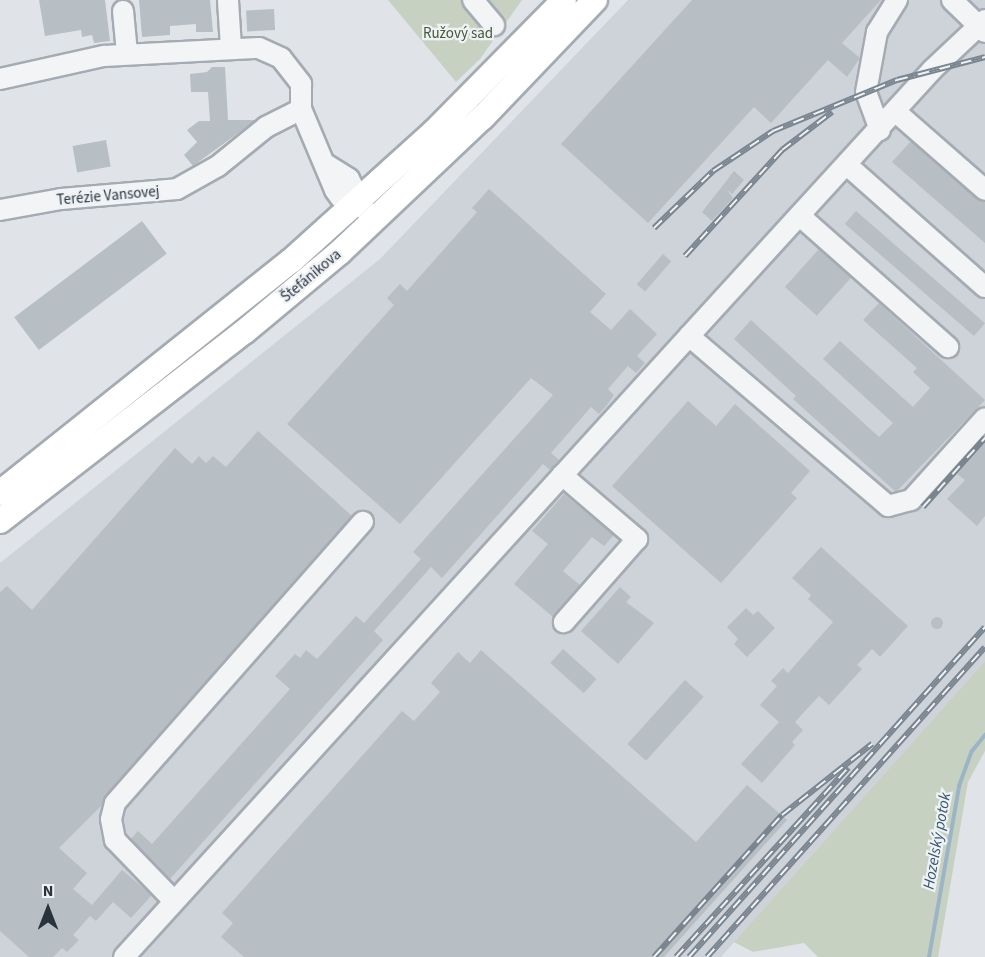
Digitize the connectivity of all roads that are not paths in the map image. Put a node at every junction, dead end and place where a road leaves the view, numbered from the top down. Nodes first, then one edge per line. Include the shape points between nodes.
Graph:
1 (564, 0) edge
2 (595, 0) edge
3 (897, 0) edge
4 (952, 0) edge
5 (228, 1) edge
6 (475, 1) edge
7 (123, 11) dead end
8 (494, 24) dead end
9 (983, 26) edge
10 (231, 47) junction
11 (127, 53) junction
12 (0, 79) edge
13 (301, 109) junction
14 (896, 112) junction
15 (880, 130) junction
16 (847, 165) junction
17 (985, 190) edge
18 (358, 202) junction
19 (0, 210) edge
20 (800, 216) junction
21 (374, 222) junction
22 (985, 287) edge
23 (689, 336) junction
24 (948, 347) dead end
25 (985, 418) edge
26 (562, 475) junction
27 (0, 493) edge
28 (0, 521) edge
29 (363, 522) dead end
30 (564, 622) dead end
31 (174, 901) junction
32 (124, 957) edge

1 - 18 main road, Štefánikova via 472,95
2 - 21 main road, Štefánikova via 483,117
3 - 15 street via 876,33 866,92
4 - 9 street
5 - 10 street
6 - 8 street
7 - 11 street
9 - 14 street via 932,70
10 - 11 street
10 - 13 street via 259,48 281,58 301,84
11 - 12 street
13 - 18 street via 340,197
13 - 19 street, Terézie Vansovej via 266,127 218,166 177,189 61,199
14 - 15 street
14 - 17 street
15 - 16 street
16 - 20 street
16 - 22 street
18 - 21 street
18 - 27 main road, Štefánikova via 291,261
20 - 23 street
20 - 24 street
21 - 28 main road, Štefánikova via 244,332
23 - 25 street via 888,506 911,500
23 - 26 street
26 - 30 street via 637,538
26 - 31 street
29 - 31 street via 115,803 111,819 115,840
31 - 32 street

